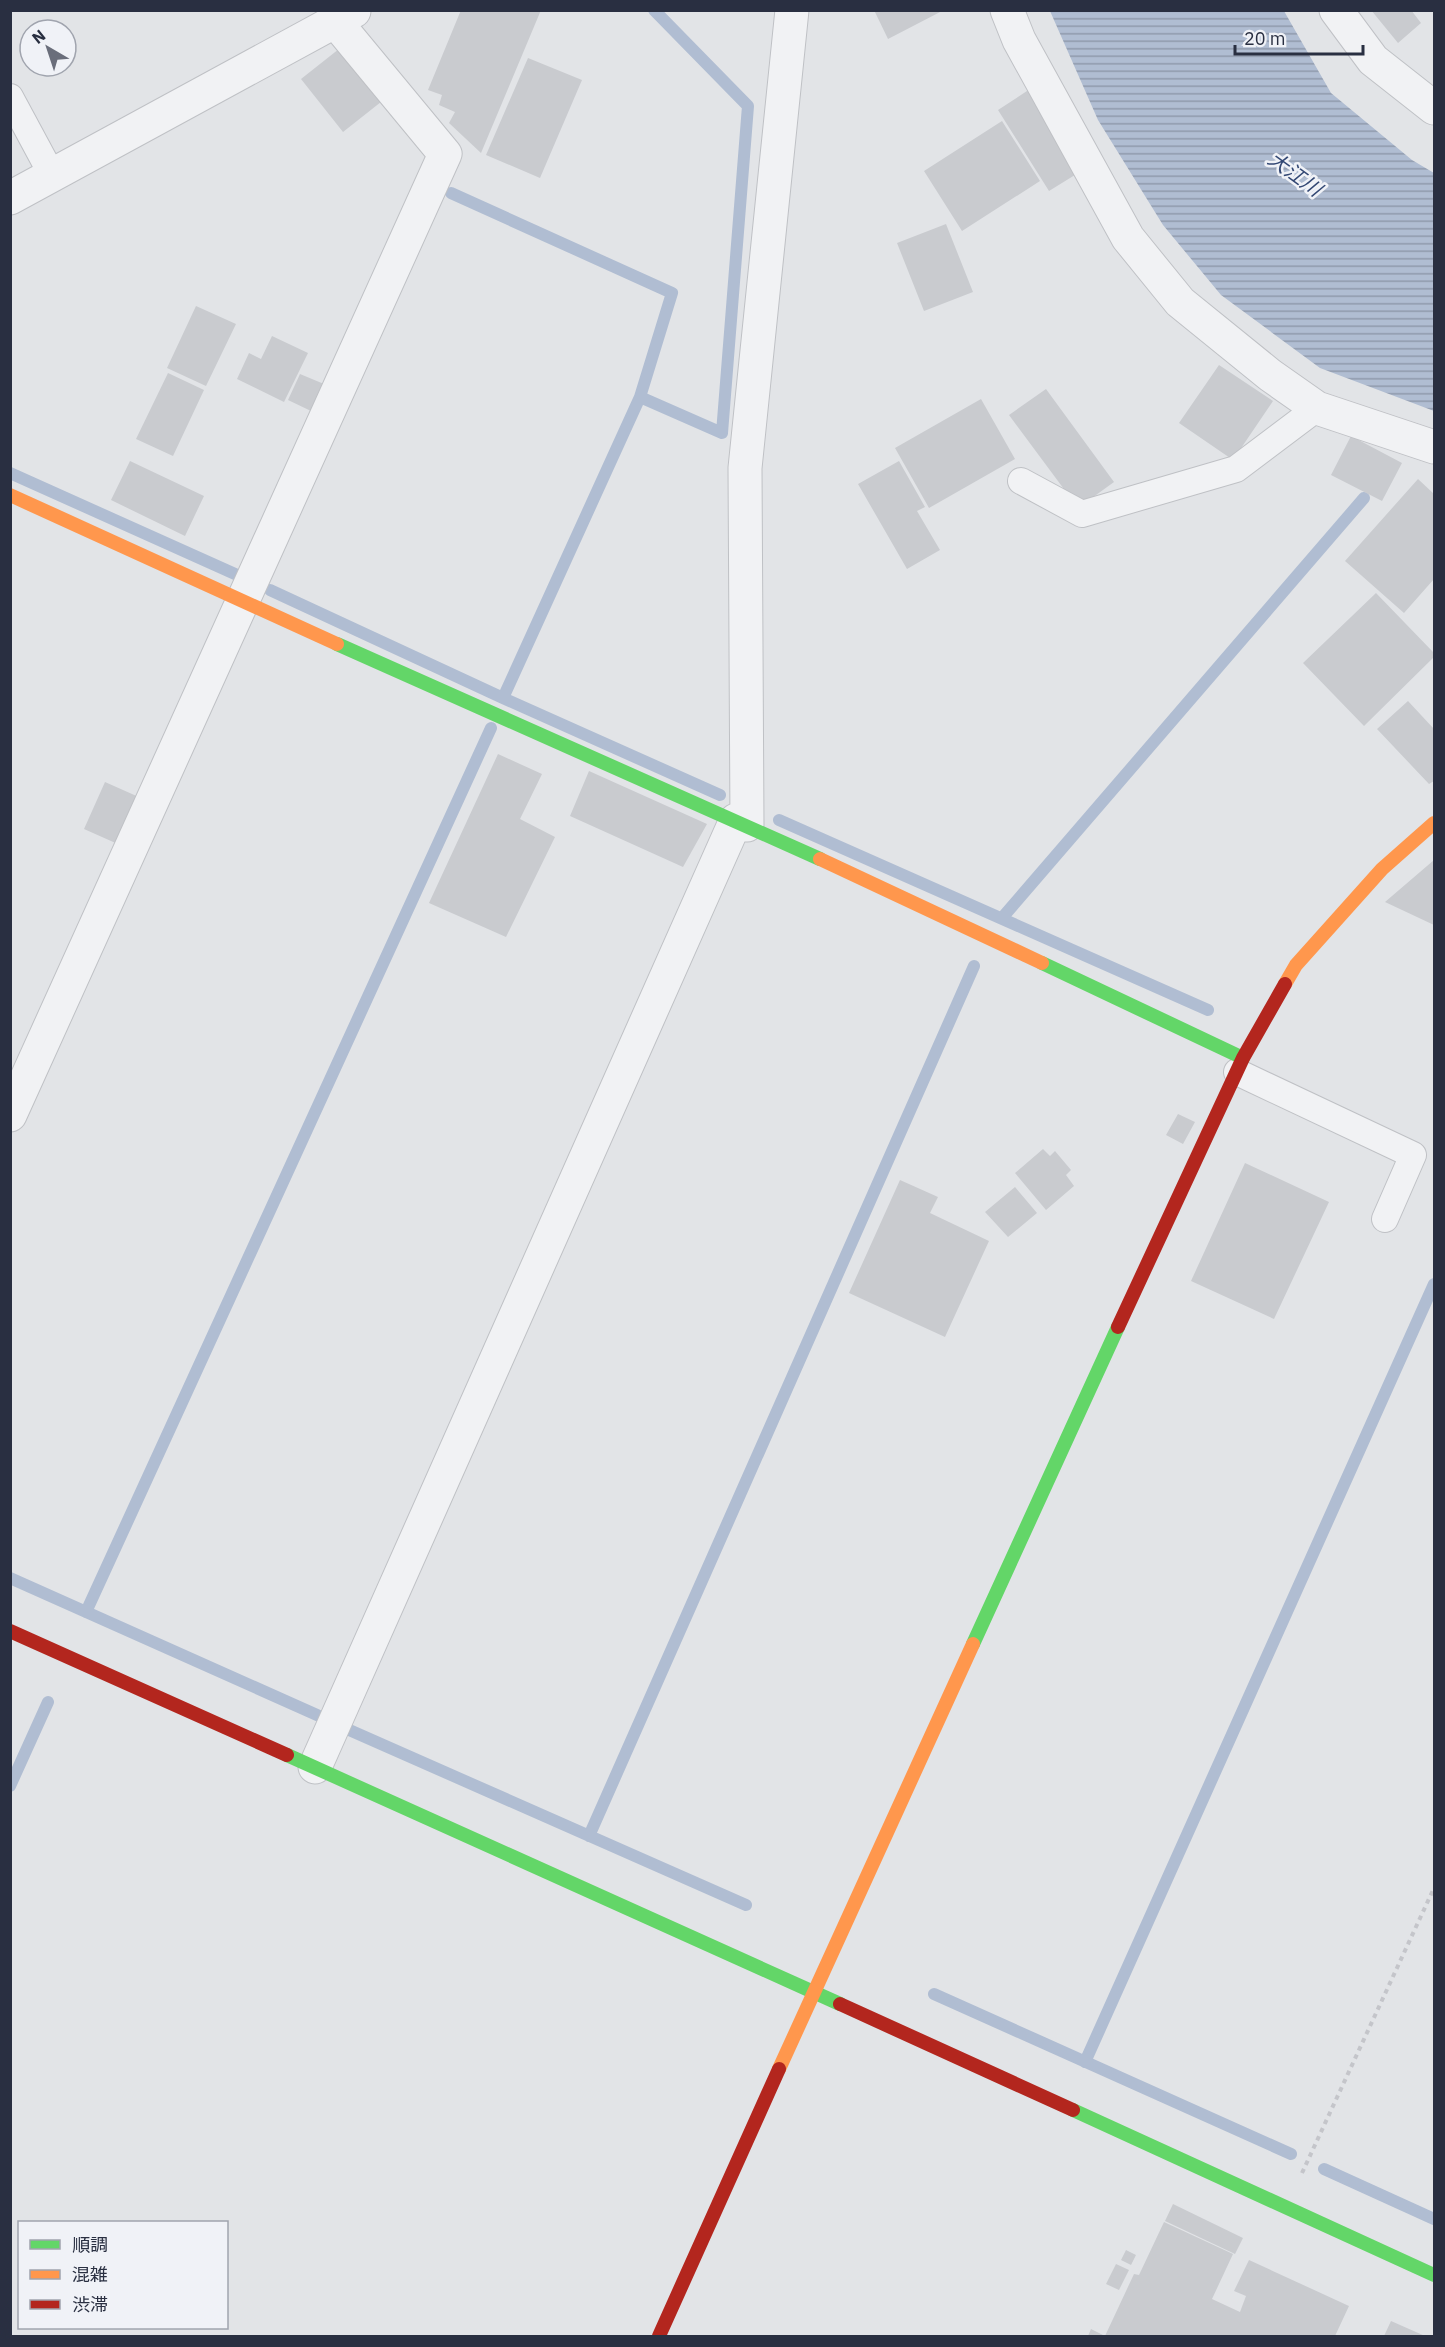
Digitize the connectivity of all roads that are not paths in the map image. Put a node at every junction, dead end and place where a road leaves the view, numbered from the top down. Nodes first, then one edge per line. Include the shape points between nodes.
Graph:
1 (792, 10) edge
2 (1007, 10) edge
3 (1336, 10) edge
4 (345, 16) edge
5 (10, 97) edge
6 (1434, 108) edge
7 (52, 175) junction
8 (10, 198) edge
9 (1317, 408) junction
10 (1434, 447) edge
11 (1021, 481) dead end
12 (10, 495) edge
13 (243, 602) junction
14 (741, 823) junction
15 (1434, 823) edge
16 (1240, 1065) junction
17 (10, 1115) edge
18 (1385, 1219) dead end
19 (10, 1631) edge
20 (315, 1767) junction
21 (814, 1992) junction
22 (1434, 2275) edge
23 (659, 2337) edge

1 - 14 street via 745,468
2 - 9 street via 1019,40 1128,238 1180,302
3 - 6 street via 1373,60
4 - 7 street
4 - 13 street via 445,154
5 - 7 lane
7 - 8 street
9 - 10 street
9 - 11 lane via 1236,469 1082,514
12 - 13 street
13 - 14 street
13 - 17 street
14 - 16 street
14 - 20 street
15 - 16 street via 1382,868 1296,965
16 - 18 lane via 1413,1155
16 - 21 street
19 - 20 street
20 - 21 street
21 - 22 street
21 - 23 street

